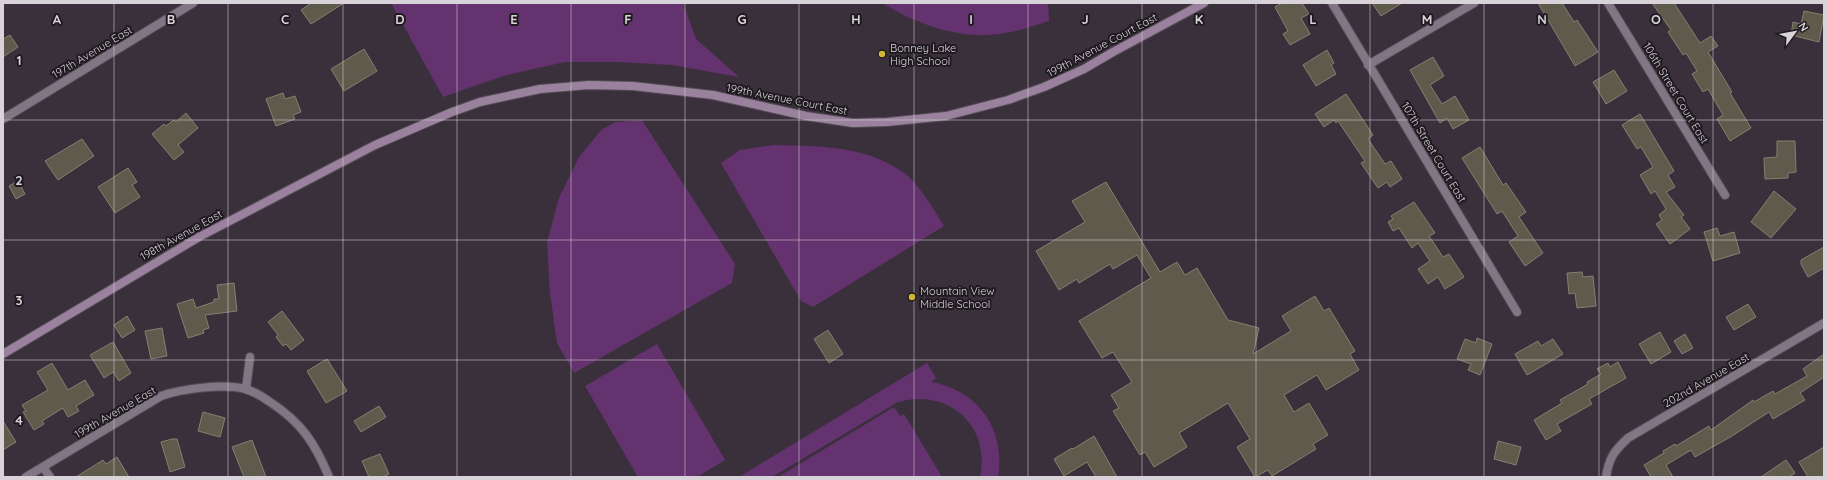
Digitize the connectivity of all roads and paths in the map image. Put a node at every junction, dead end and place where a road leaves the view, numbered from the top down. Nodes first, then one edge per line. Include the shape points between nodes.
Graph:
1 (193, 3) edge
2 (1204, 3) edge
3 (1332, 3) edge
4 (1474, 3) edge
5 (1608, 3) edge
6 (1368, 65) junction
7 (3, 119) edge
8 (375, 145) joint
9 (1725, 195) dead end
10 (1517, 312) dead end
11 (1824, 323) edge
12 (3, 354) edge
13 (250, 357) dead end
14 (246, 389) junction
15 (43, 466) junction
16 (26, 477) edge
17 (50, 477) edge
18 (329, 477) edge
19 (1606, 477) edge

1 - 7 street, 197th Avenue East
2 - 8 main road, 199th Avenue Court East via 1084,69 1044,87 1008,100 946,116 853,123 806,116 713,96 633,86 589,85 540,89 480,102
3 - 6 street, 107th Street Court East
4 - 6 street
5 - 9 street, 106th Street Court East
6 - 10 street, 107th Street Court East
8 - 12 main road, 198th Avenue East via 199,237
11 - 19 street, 202nd Avenue East via 1628,438 1614,451
13 - 14 street
14 - 15 street, 199th Avenue East via 203,388 161,396
14 - 18 street via 283,411 303,430 323,462
15 - 16 street, 199th Avenue East
15 - 17 street

